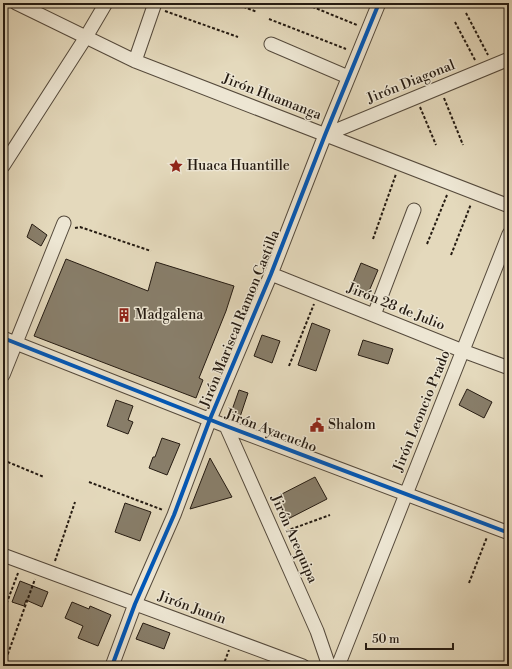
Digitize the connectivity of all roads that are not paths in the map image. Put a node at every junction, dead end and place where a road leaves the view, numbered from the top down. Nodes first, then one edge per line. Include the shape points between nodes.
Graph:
1 (16, 3) edge
2 (106, 3) edge
3 (378, 3) edge
4 (154, 5) edge
5 (86, 38) junction
6 (271, 44) dead end
7 (509, 59) edge
8 (135, 61) junction
9 (348, 77) junction
10 (325, 135) junction
11 (3, 166) edge
12 (509, 206) edge
13 (414, 210) dead end
14 (62, 228) road end
15 (509, 234) edge
16 (271, 274) junction
17 (374, 315) junction
18 (3, 338) edge
19 (16, 343) junction
20 (463, 351) junction
21 (509, 368) edge
22 (3, 375) edge
23 (210, 419) junction
24 (226, 426) junction
25 (406, 494) junction
26 (509, 533) edge
27 (3, 555) edge
28 (135, 604) junction
29 (112, 666) edge
30 (303, 666) edge
31 (329, 666) edge
32 (338, 666) edge

1 - 5 street, Jirón Huamanga
2 - 5 street
3 - 9 street, Jirón Mariscal Ramon Castilla
4 - 8 street
5 - 8 street, Jirón Huamanga
5 - 11 street
6 - 9 street
7 - 10 street, Jirón Diagonal
8 - 10 street, Jirón Huamanga
9 - 10 street, Jirón Mariscal Ramon Castilla
10 - 12 street, Jirón Huamanga
10 - 16 street, Jirón Mariscal Ramon Castilla
13 - 17 street
14 - 19 street
15 - 20 street, Jirón Leoncio Prado
16 - 17 street, Jirón 28 de Julio
16 - 23 street, Jirón Mariscal Ramon Castilla
17 - 20 street, Jirón 28 de Julio
18 - 19 street, Jirón Ayacucho
19 - 22 street
19 - 23 street, Jirón Ayacucho
20 - 21 street, Jirón 28 de Julio
20 - 25 street, Jirón Leoncio Prado
23 - 24 street, Jirón Ayacucho
23 - 28 street, Jirón Mariscal Ramon Castilla via 174,515
24 - 25 street, Jirón Ayacucho
24 - 31 street, Jirón Arequipa via 317,631
25 - 26 street, Jirón Ayacucho
25 - 32 street, Jirón Leoncio Prado
27 - 28 street, Jirón Junín
28 - 29 street, Jirón Mariscal Ramon Castilla
28 - 30 street, Jirón Junín

